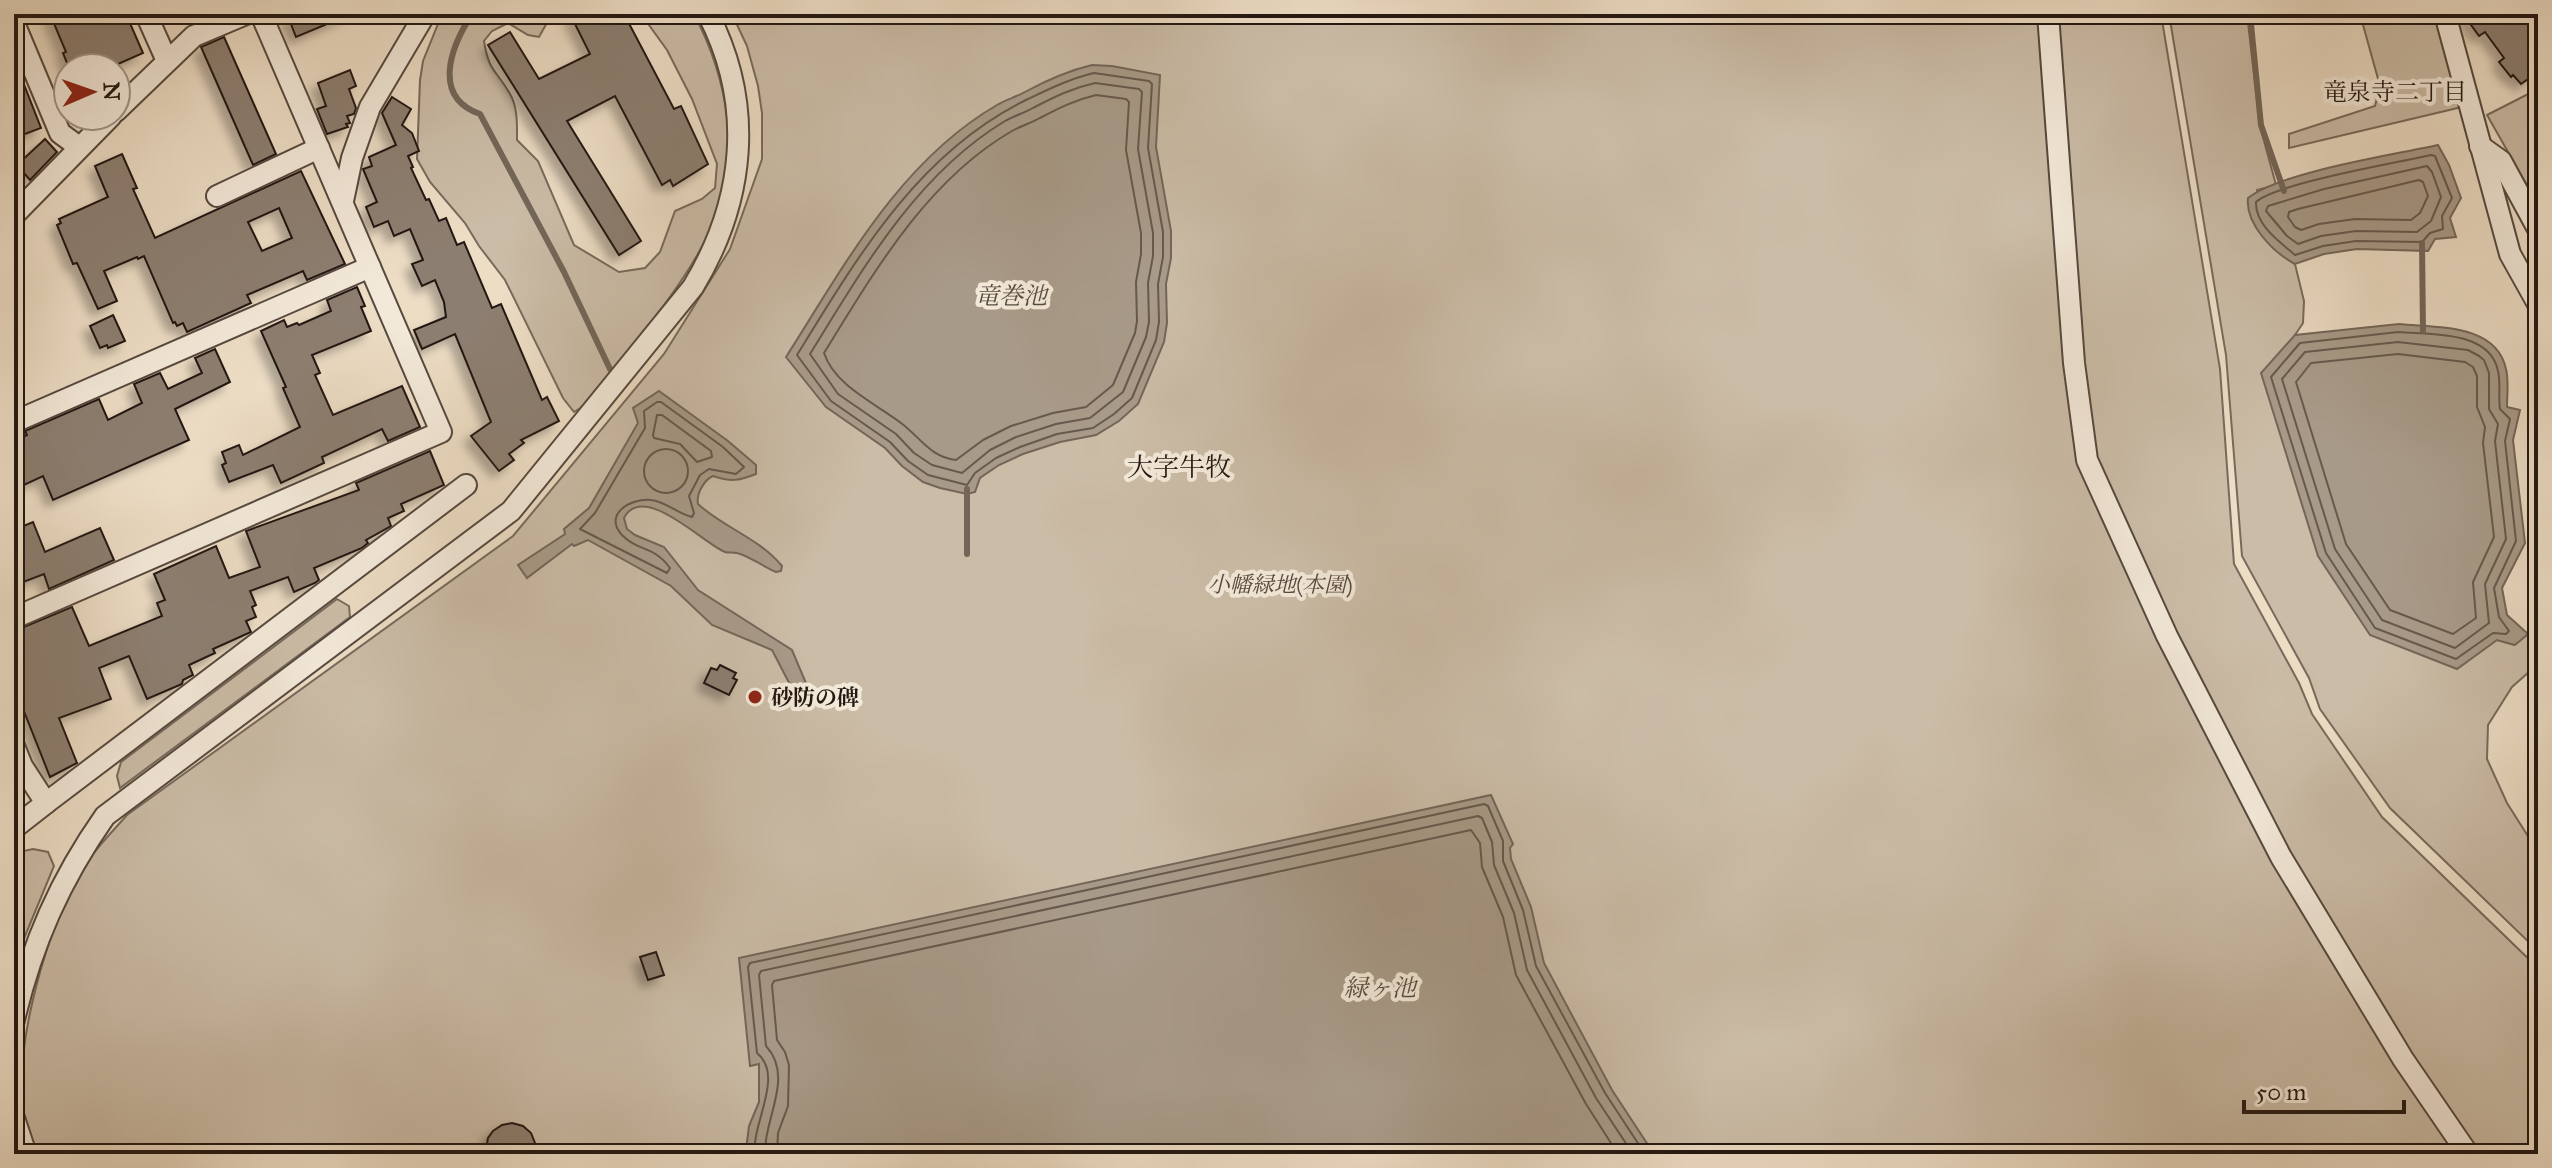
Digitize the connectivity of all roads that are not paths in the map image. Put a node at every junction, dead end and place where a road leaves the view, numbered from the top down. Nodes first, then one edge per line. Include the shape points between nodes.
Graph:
1 (146, 14) edge
2 (246, 14) edge
3 (261, 14) edge
4 (425, 14) edge
5 (708, 14) edge
6 (2048, 14) edge
7 (2447, 16) edge
8 (14, 23) edge
9 (167, 61) junction
10 (132, 95) edge
11 (94, 132) edge
12 (2480, 146) junction
13 (79, 147) junction
14 (319, 148) junction
15 (217, 196) dead end
16 (343, 201) junction
17 (14, 215) edge
18 (2538, 229) edge
19 (370, 267) junction
20 (2538, 304) edge
21 (14, 422) edge
22 (466, 485) dead end
23 (14, 618) edge
24 (14, 746) edge
25 (46, 803) junction
26 (14, 828) edge
27 (14, 1020) edge
28 (14, 1118) edge
29 (26, 1154) edge
30 (2468, 1154) edge

1 - 9 street
2 - 9 street via 194,36
3 - 14 street
4 - 16 street via 370,107
5 - 27 street via 732,81 740,130 726,221 693,287 511,511 105,816 55,897 26,968
6 - 30 street via 2074,363 2087,460 2167,636 2281,857 2403,1059
7 - 12 street
8 - 13 street via 60,133
9 - 10 street
11 - 13 street
12 - 18 street via 2501,161
12 - 20 street via 2510,254
13 - 17 street
14 - 15 street
14 - 16 street
16 - 19 street
19 - 21 street
19 - 23 street via 441,432
22 - 25 street
24 - 25 street
25 - 26 street
28 - 29 street

